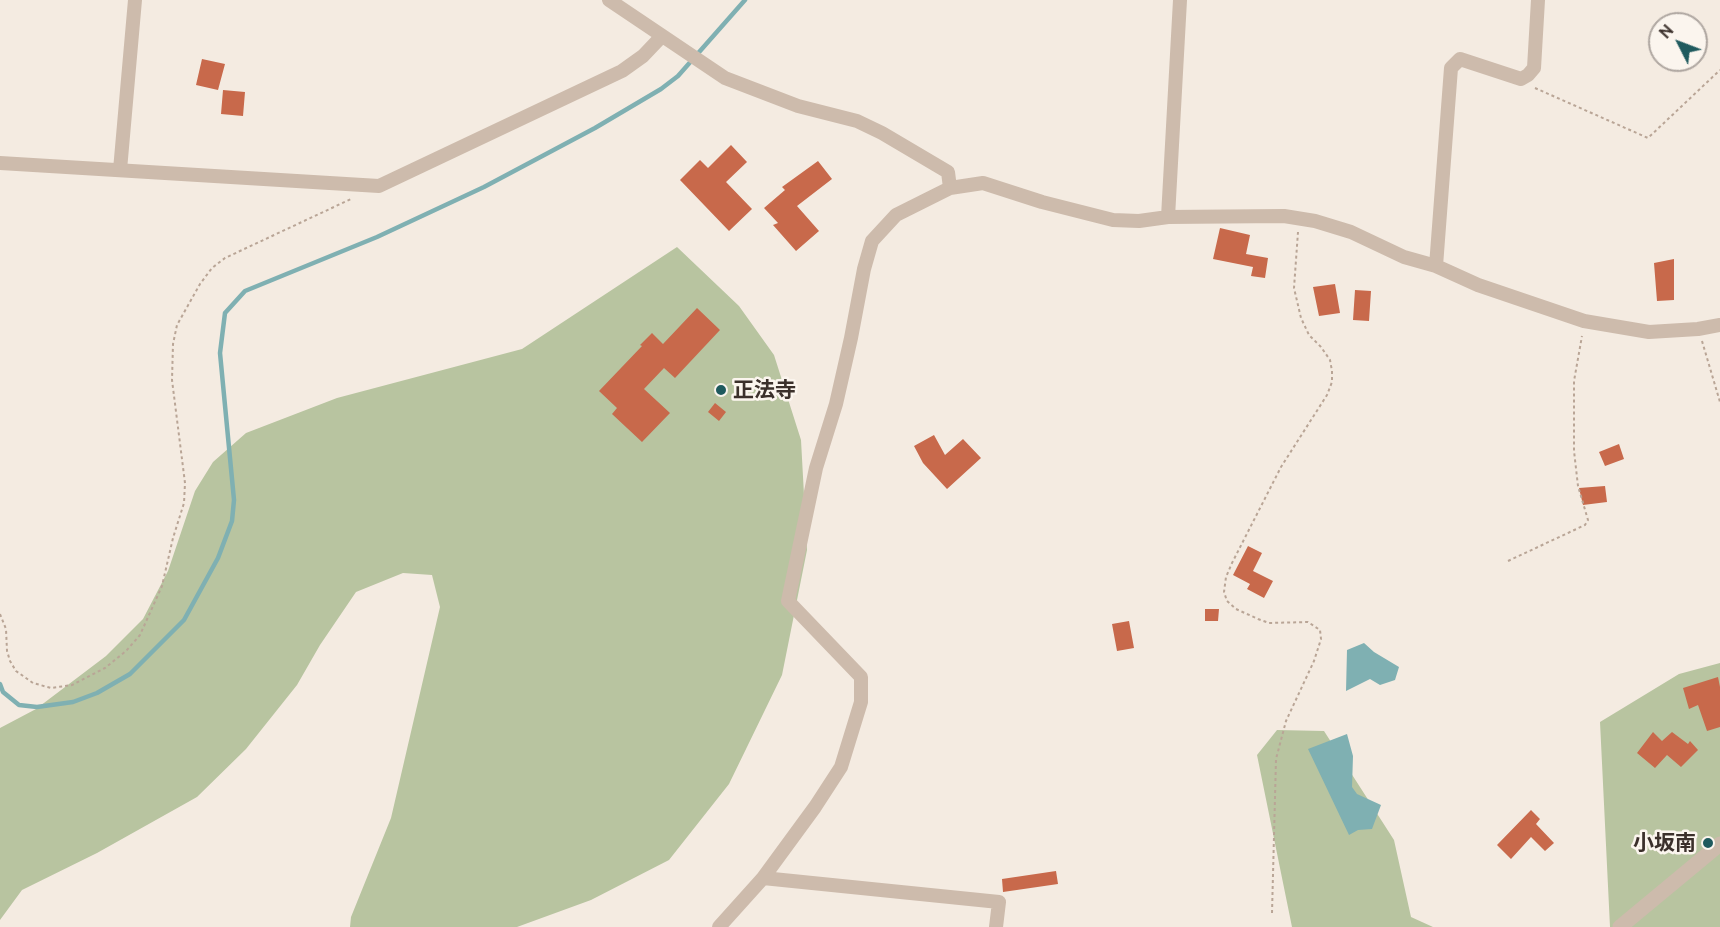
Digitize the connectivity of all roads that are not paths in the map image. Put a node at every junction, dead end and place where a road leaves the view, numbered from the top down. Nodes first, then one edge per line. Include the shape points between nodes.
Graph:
1 (135, 0) edge
2 (609, 0) edge
3 (1180, 0) edge
4 (1538, 0) edge
5 (664, 38) junction
6 (0, 163) edge
7 (120, 170) junction
8 (950, 188) junction
9 (1168, 218) junction
10 (1436, 266) junction
11 (1720, 325) edge
12 (1720, 844) edge
13 (764, 878) junction
14 (719, 927) edge
15 (996, 927) edge
16 (1620, 927) edge

1 - 7 street
2 - 5 street
3 - 9 street
4 - 10 street via 1534,68 1528,75 1521,79 1460,59 1451,68
5 - 7 street via 622,71 379,186
5 - 8 street via 725,78 798,106 857,121 882,133 948,172
6 - 7 street
8 - 9 street via 983,183 1113,220
8 - 13 street via 896,215 872,241 864,269 844,371 816,468 788,601 861,677 861,702 840,766
9 - 10 street via 1284,216 1315,221
10 - 11 street via 1478,285 1584,321 1649,332
12 - 16 street
13 - 14 street
13 - 15 street via 999,902

